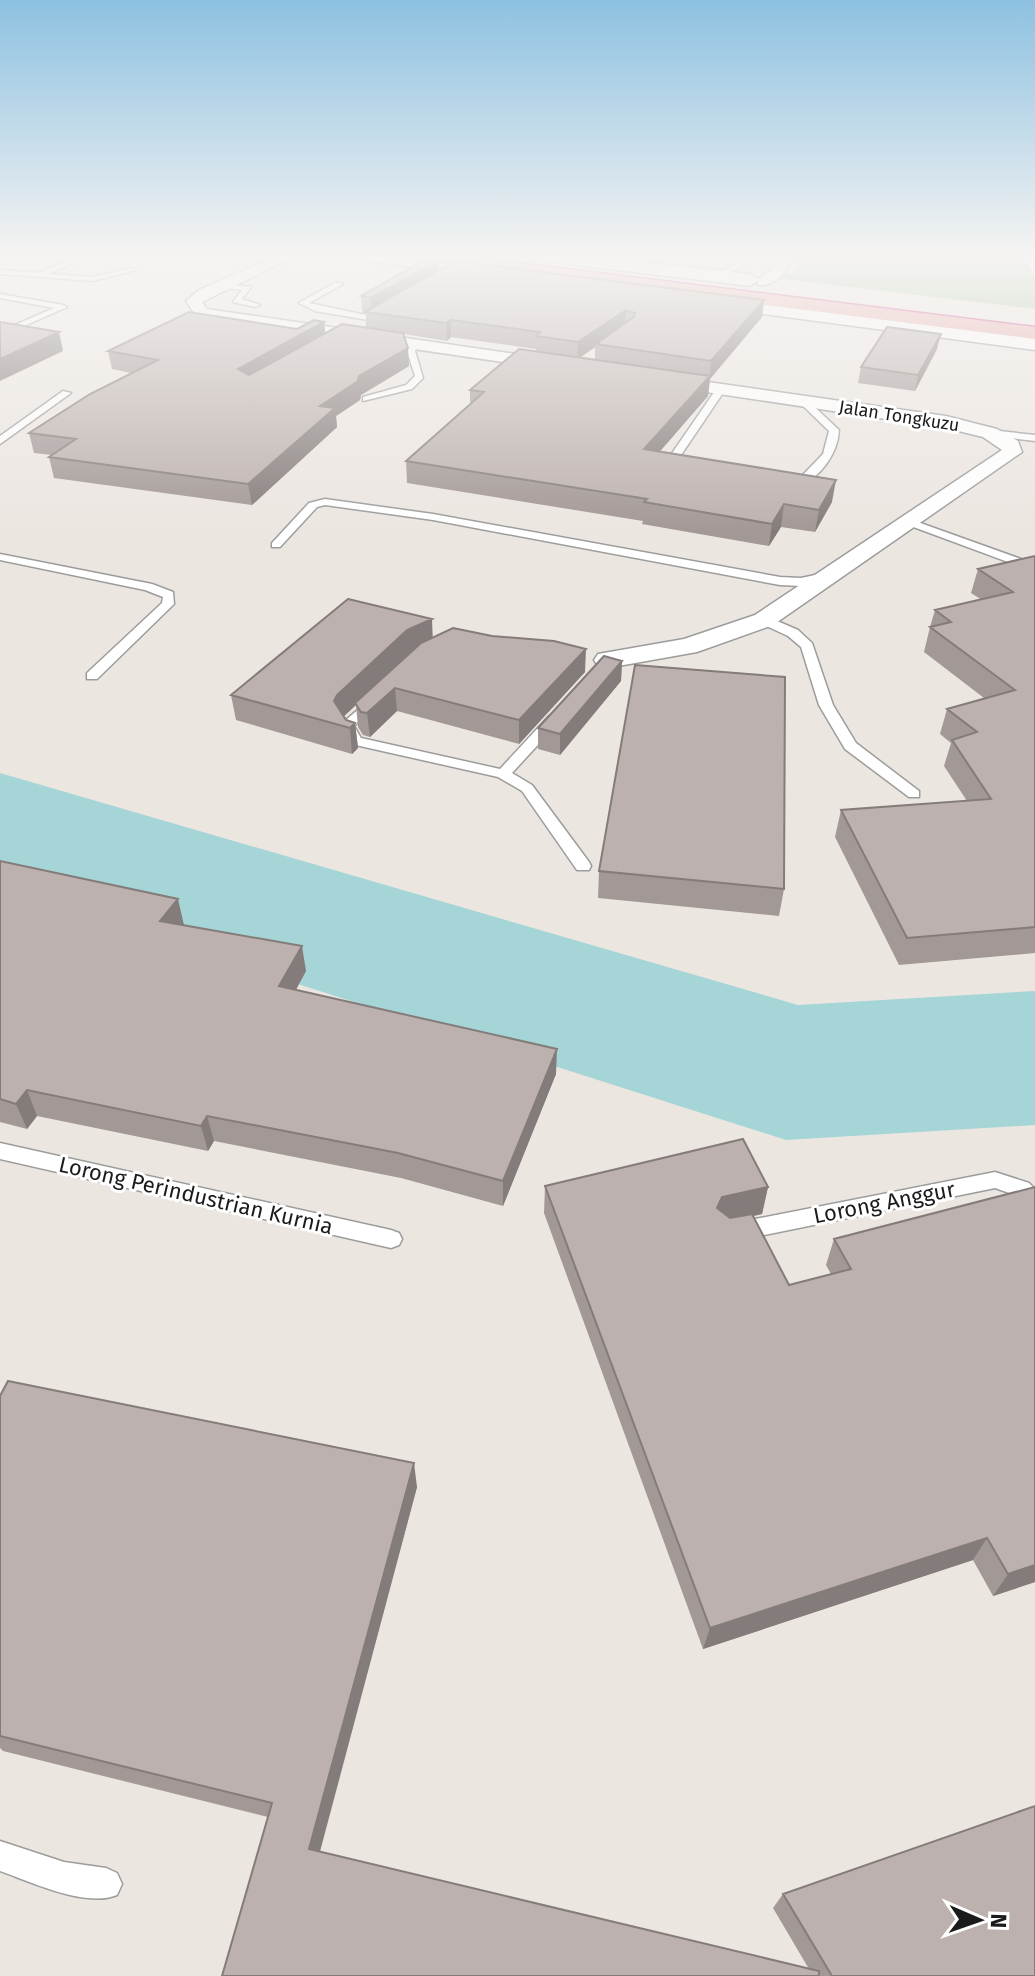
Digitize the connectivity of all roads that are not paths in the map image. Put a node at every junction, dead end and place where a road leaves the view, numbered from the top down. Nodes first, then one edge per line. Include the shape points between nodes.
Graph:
1 (413, 347) edge
2 (436, 347) edge
3 (576, 368) edge
4 (634, 376) edge
5 (720, 390) junction
6 (66, 393) dead end
7 (366, 399) edge
8 (803, 401) junction
9 (990, 433) junction
10 (1035, 438) edge
11 (0, 441) edge
12 (673, 459) edge
13 (799, 484) edge
14 (912, 523) junction
15 (276, 545) dead end
16 (0, 557) edge
17 (1035, 568) edge
18 (832, 575) junction
19 (764, 620) junction
20 (599, 664) edge
21 (92, 676) dead end
22 (382, 693) edge
23 (566, 706) edge
24 (503, 774) junction
25 (914, 794) dead end
26 (583, 866) dead end
27 (0, 1151) edge
28 (1035, 1204) edge
29 (726, 1233) edge
30 (391, 1239) dead end
31 (0, 1856) edge
32 (106, 1884) dead end

1 - 7 lane via 420,376 409,387
2 - 3 street
4 - 5 street, Jalan Tongkuzu
5 - 8 street, Jalan Tongkuzu
5 - 12 lane
6 - 11 lane
8 - 9 street, Jalan Tongkuzu
8 - 13 lane via 834,430 835,440 828,457
9 - 10 lane
9 - 14 street, Jalan Tongkuzu via 1011,445 1012,452
14 - 17 lane
14 - 18 street, Jalan Tongkuzu
15 - 18 lane via 313,505 325,502 780,581
16 - 21 lane via 169,595 168,604
18 - 19 street, Jalan Tongkuzu
19 - 20 street, Jalan Tongkuzu via 730,636
19 - 25 lane via 807,646 826,705 850,746
22 - 24 lane via 347,725 356,741
23 - 24 lane
24 - 26 lane via 527,788
27 - 30 lane, Lorong Perindustrian Kurnia
28 - 29 lane, Lorong Anggur via 1022,1189 995,1180
31 - 32 lane via 64,1878

